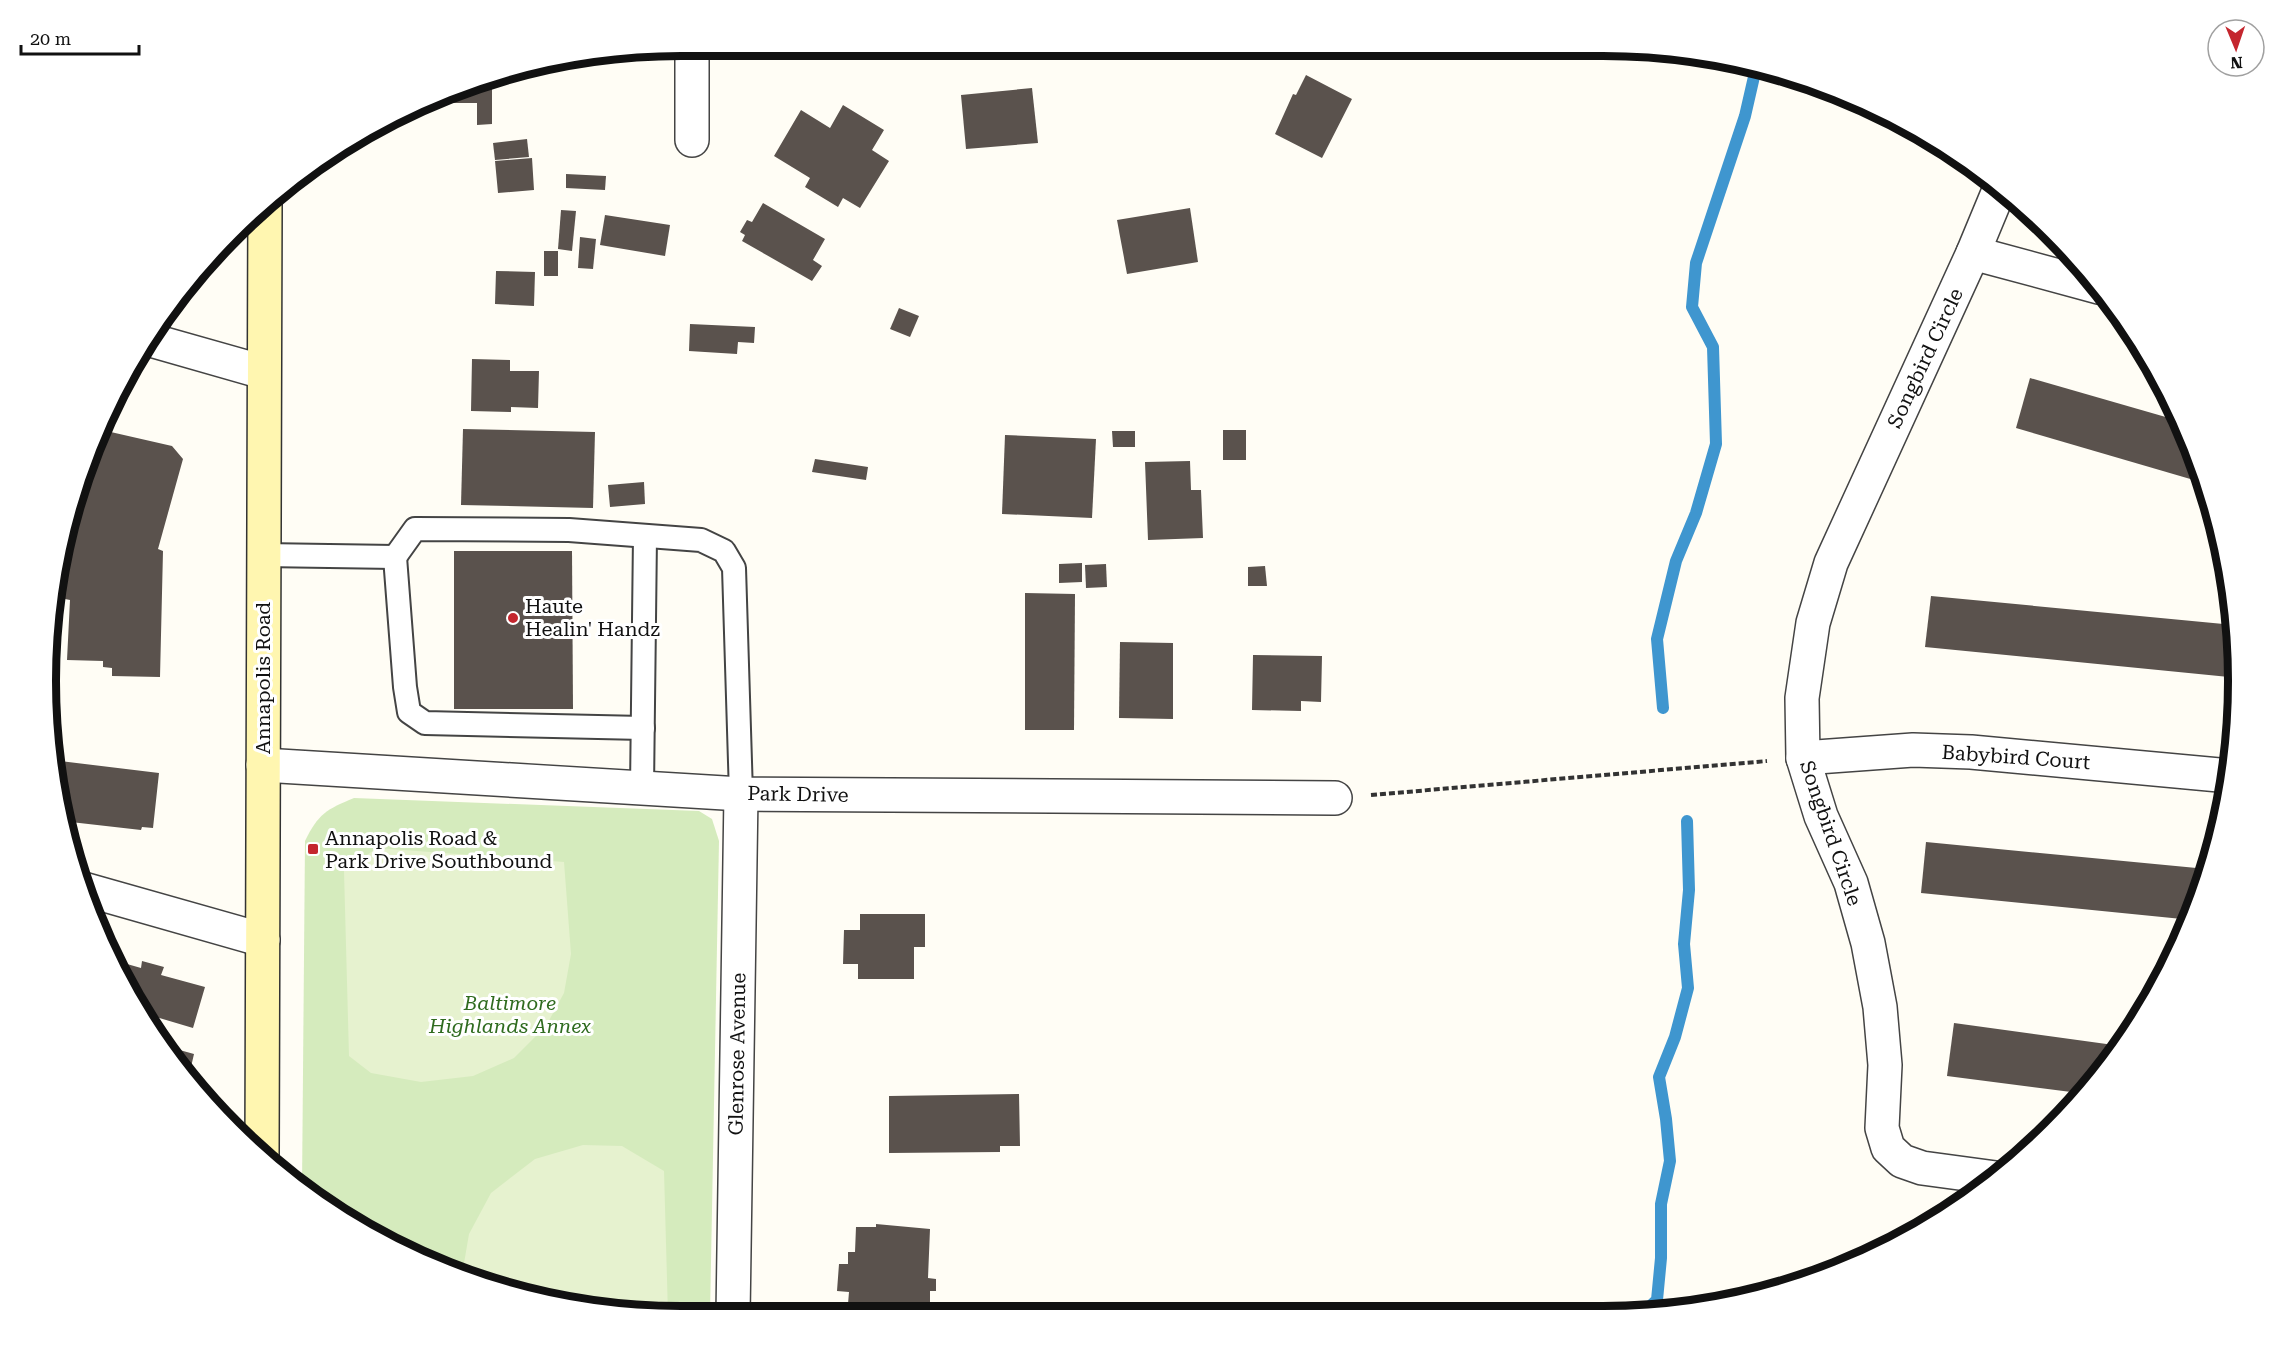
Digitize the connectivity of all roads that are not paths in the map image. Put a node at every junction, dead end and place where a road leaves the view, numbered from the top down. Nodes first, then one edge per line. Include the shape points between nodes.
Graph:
1 (692, 56) edge
2 (692, 140) dead end
3 (1997, 195) edge
4 (265, 214) edge
5 (1973, 253) junction
6 (2086, 284) edge
7 (156, 341) edge
8 (263, 372) junction
9 (645, 536) junction
10 (263, 555) junction
11 (395, 557) junction
12 (643, 728) junction
13 (1803, 758) junction
14 (263, 765) junction
15 (2221, 775) edge
16 (642, 788) junction
17 (741, 794) junction
18 (1335, 798) road end
19 (93, 892) edge
20 (263, 940) junction
21 (262, 1144) edge
22 (1984, 1176) edge
23 (733, 1306) edge

1 - 2 street
3 - 5 street, Songbird Circle
4 - 8 main road, Annapolis Road
5 - 6 street
5 - 13 street, Songbird Circle via 1831,563 1813,624 1802,698
7 - 8 street
8 - 10 main road, Annapolis Road
9 - 11 lane via 569,530 415,529
9 - 12 lane
9 - 17 lane via 702,540 724,551 734,568
10 - 11 lane
10 - 14 main road, Annapolis Road
11 - 12 lane via 408,712 425,723
12 - 16 lane
13 - 15 street, Babybird Court via 1913,750 1971,752
13 - 22 street, Songbird Circle via 1821,816 1851,883 1868,943 1880,1007 1885,1065 1882,1128 1888,1148 1902,1161 1922,1168
14 - 16 street, Park Drive
14 - 20 main road, Annapolis Road
16 - 17 street, Park Drive
17 - 18 street, Park Drive
17 - 23 street, Glenrose Avenue
19 - 20 street
20 - 21 main road, Annapolis Road

